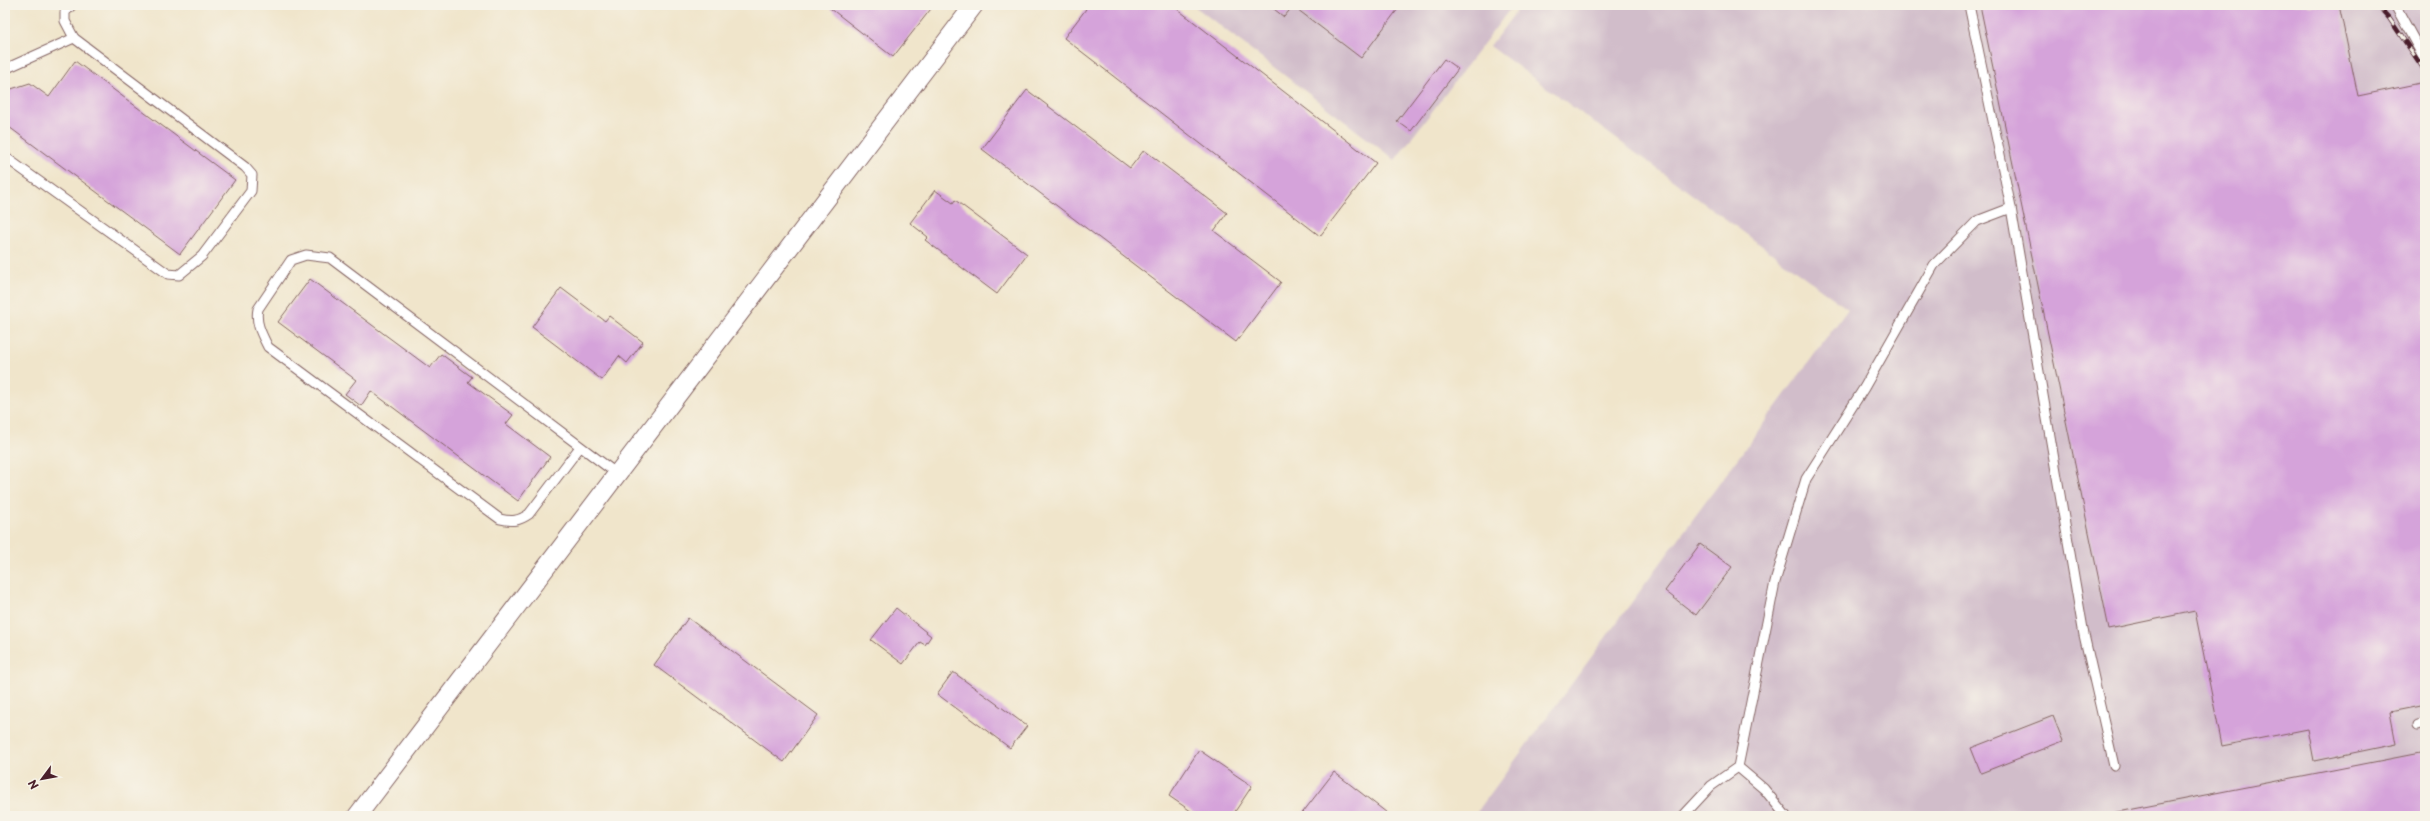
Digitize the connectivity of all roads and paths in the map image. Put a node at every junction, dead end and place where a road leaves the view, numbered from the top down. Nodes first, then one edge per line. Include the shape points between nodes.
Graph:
1 (72, 5) edge
2 (974, 5) edge
3 (1969, 5) edge
4 (2396, 5) edge
5 (74, 38) junction
6 (2425, 60) edge
7 (5, 69) edge
8 (5, 157) edge
9 (2011, 208) junction
10 (580, 447) junction
11 (617, 474) junction
12 (2114, 766) dead end
13 (1738, 767) junction
14 (357, 816) edge
15 (1683, 816) edge
16 (1786, 816) edge

1 - 5 lane via 65,12 65,21
2 - 11 street
3 - 9 lane
4 - 6 lane
5 - 7 lane
5 - 8 lane via 245,166 252,175 251,191 202,256 189,269 179,275 168,274
9 - 12 lane via 2084,635
9 - 13 lane via 1977,221 1934,265 1864,388 1806,479 1775,582
10 - 10 lane via 330,258 306,255 291,260 258,309 258,325 268,347 500,520 516,521 529,514
10 - 11 lane
11 - 14 street
13 - 15 lane via 1711,786
13 - 16 lane via 1764,789

